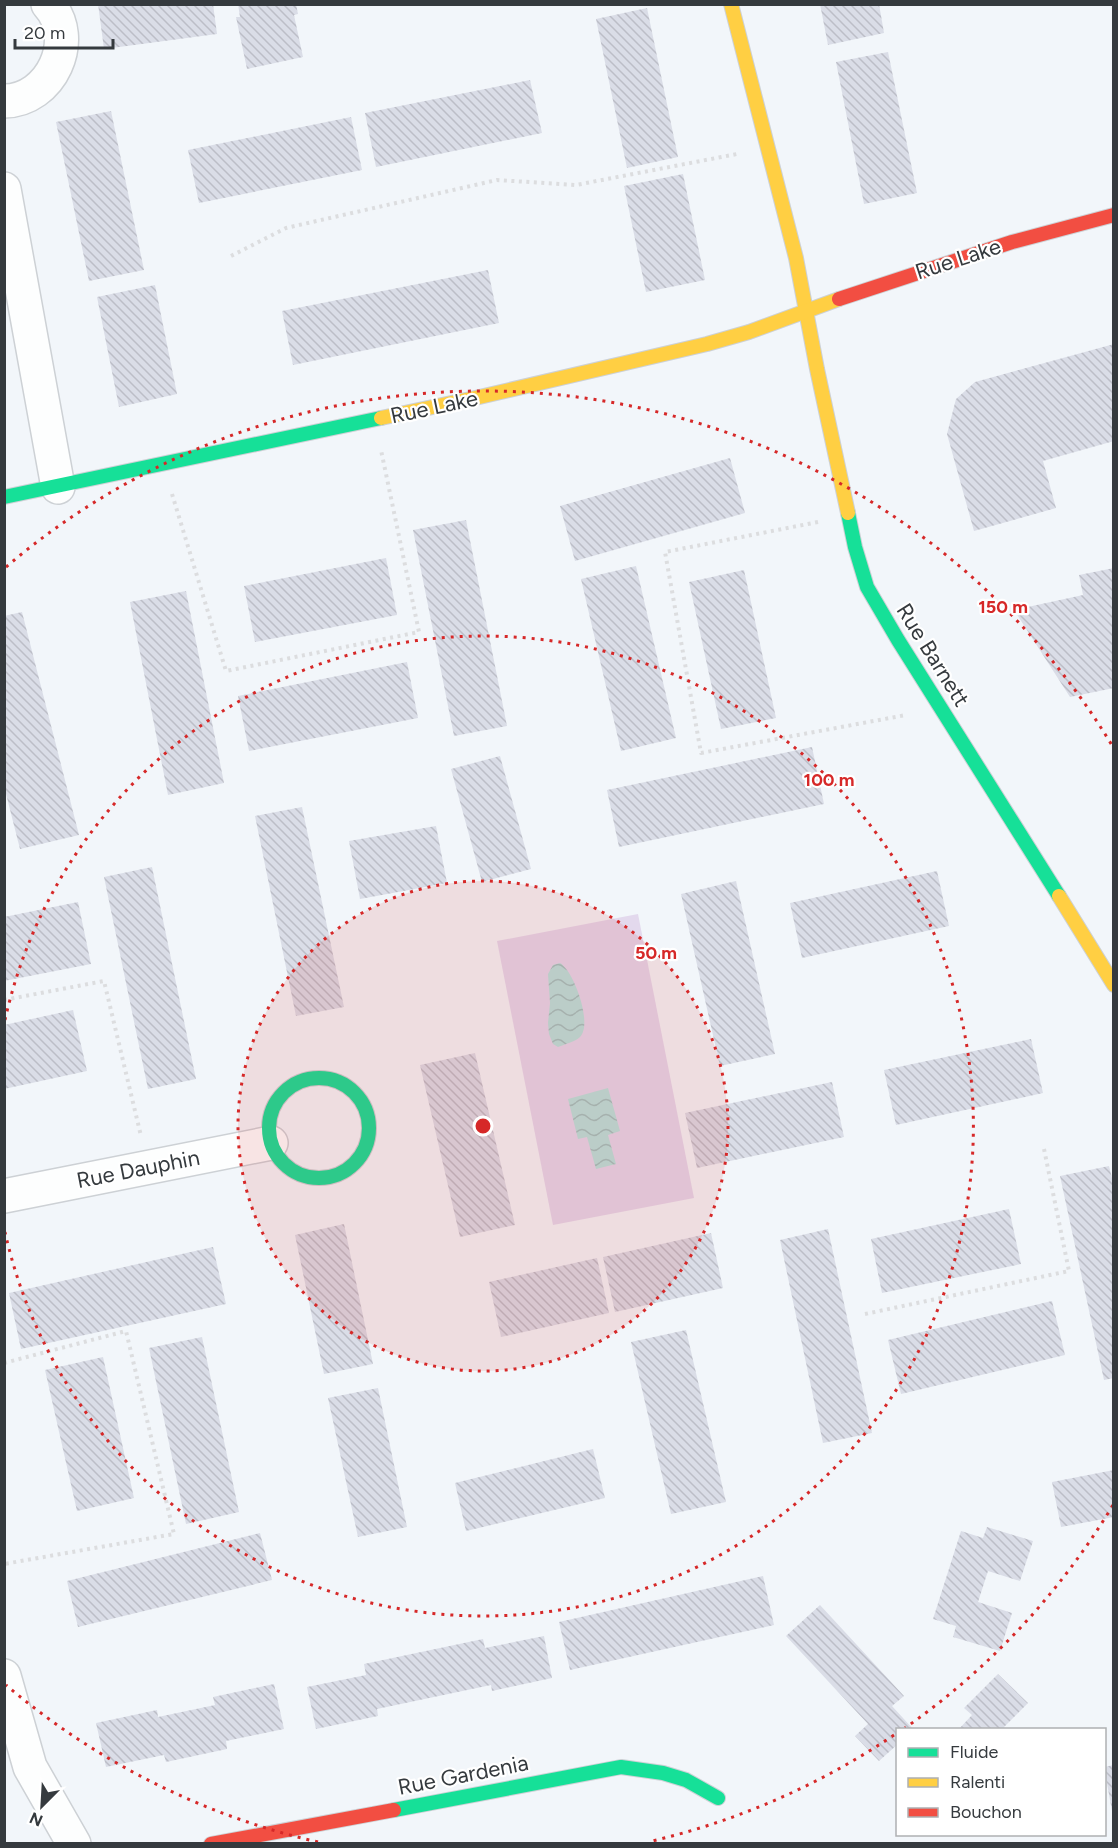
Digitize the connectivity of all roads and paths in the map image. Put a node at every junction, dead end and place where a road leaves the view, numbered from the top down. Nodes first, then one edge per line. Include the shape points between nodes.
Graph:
1 (48, 4) edge
2 (731, 4) edge
3 (4, 101) edge
4 (768, 148) junction
5 (4, 189) edge
6 (1113, 215) edge
7 (231, 256) dead end
8 (806, 311) junction
9 (375, 420) junction
10 (163, 464) junction
11 (58, 487) junction
12 (4, 497) edge
13 (848, 516) junction
14 (942, 708) junction
15 (1113, 985) edge
16 (4, 1000) edge
17 (271, 1143) junction
18 (1044, 1149) dead end
19 (149, 1167) junction
20 (4, 1196) edge
21 (865, 1314) dead end
22 (4, 1362) edge
23 (4, 1564) edge
24 (4, 1676) edge
25 (718, 1798) dead end
26 (74, 1844) edge
27 (211, 1844) edge

1 - 3 street via 61,28 62,48 56,68 28,96
2 - 4 street
4 - 7 path via 576,185 497,180 286,228
4 - 8 street
5 - 11 street
6 - 8 street, Rue Lake via 954,260
8 - 9 street, Rue Lake via 707,344
8 - 13 street, Rue Barnett
9 - 10 street, Rue Lake
9 - 10 path via 419,632 226,671
10 - 11 street, Rue Lake
11 - 12 street, Rue Lake
13 - 14 street, Rue Barnett via 867,587
13 - 14 path via 665,552 701,753
14 - 15 street, Rue Barnett
16 - 19 path via 104,981
17 - 17 street via 278,1158 297,1173 321,1179 337,1176 362,1155 370,1123 356,1093 326,1078 309,1079 294,1085 272,1110
17 - 19 street, Rue Dauphin
18 - 21 path via 1069,1271
19 - 20 street, Rue Dauphin
22 - 23 path via 126,1331 174,1534
24 - 26 street via 30,1767
25 - 27 street, Rue Gardenia via 687,1780 621,1767

